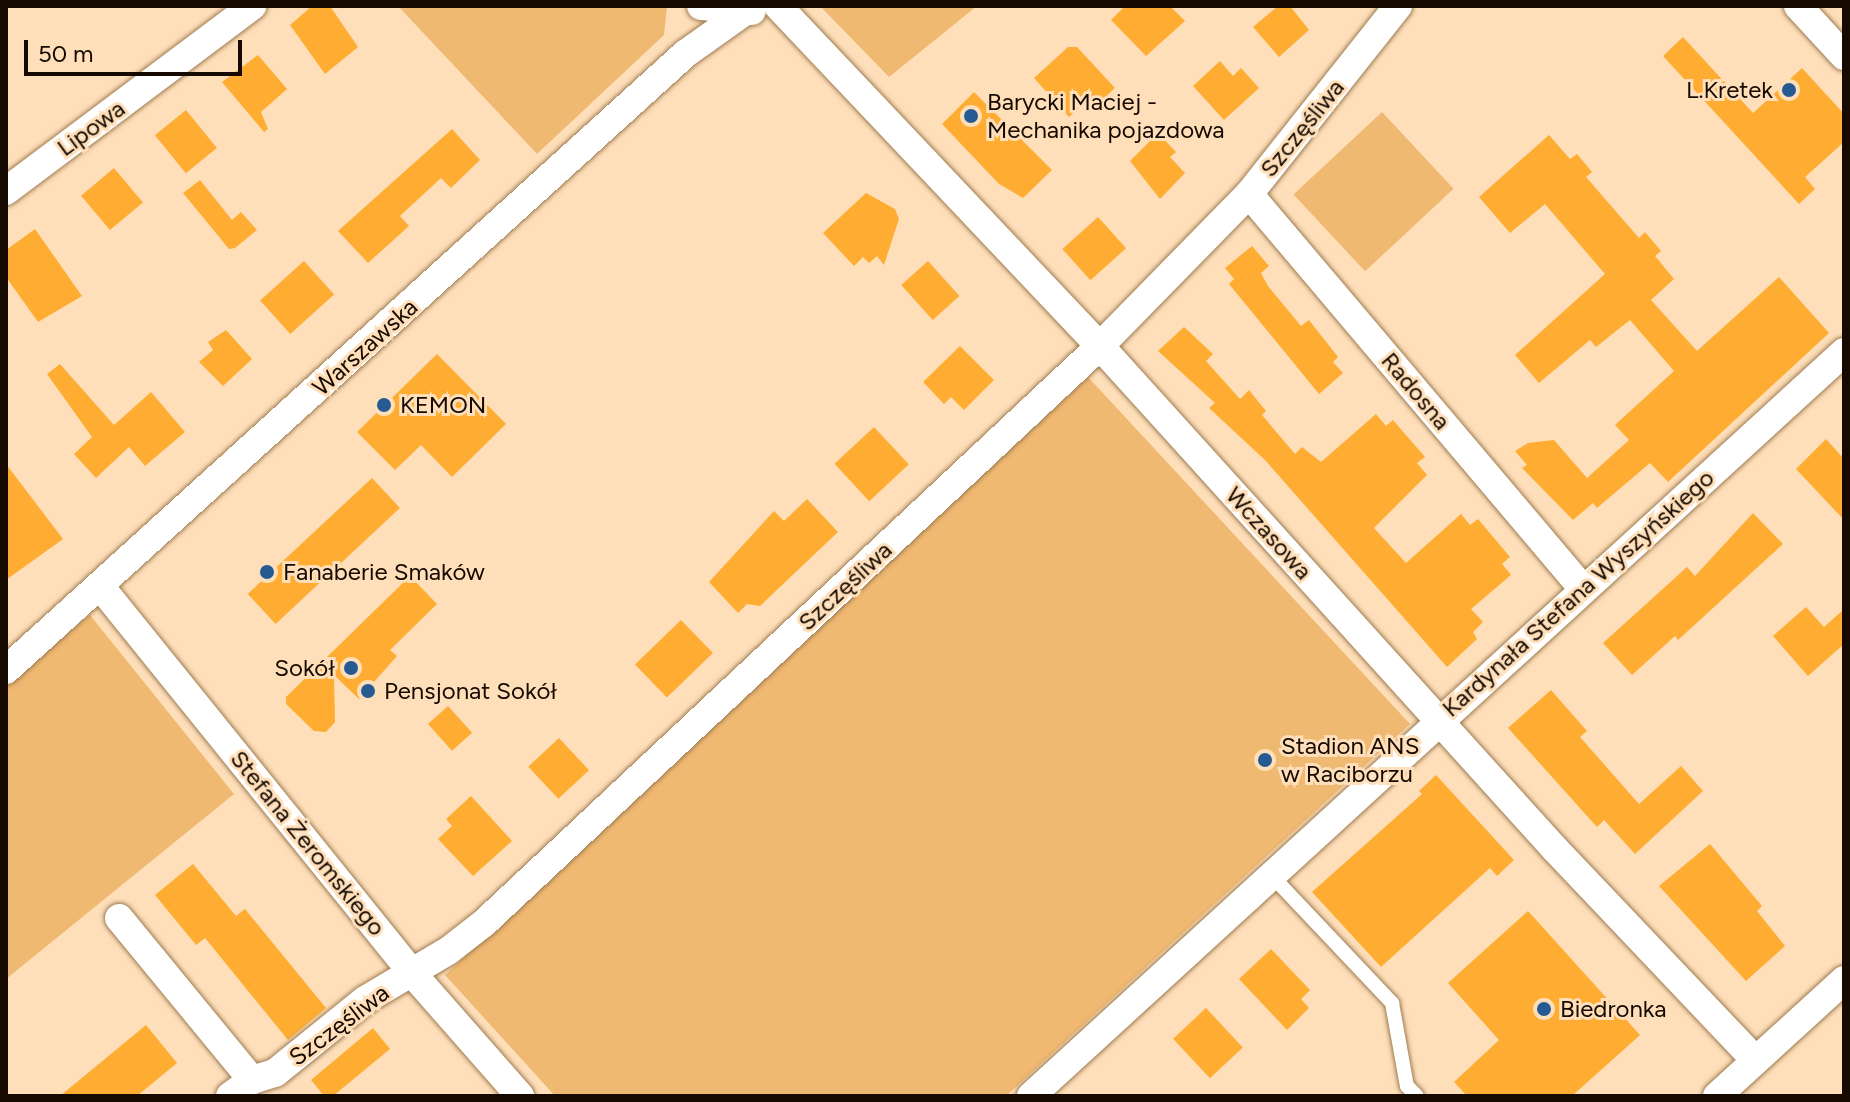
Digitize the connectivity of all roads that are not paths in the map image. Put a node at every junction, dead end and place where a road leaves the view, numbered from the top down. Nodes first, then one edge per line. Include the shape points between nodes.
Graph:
1 (252, 6) edge
2 (694, 6) edge
3 (701, 6) edge
4 (1398, 6) edge
5 (1798, 6) edge
6 (779, 7) edge
7 (744, 12) junction
8 (685, 54) junction
9 (1844, 56) edge
10 (6, 191) edge
11 (1249, 194) junction
12 (1100, 346) junction
13 (1844, 352) edge
14 (100, 586) junction
15 (1583, 589) junction
16 (9, 662) edge
17 (1439, 720) junction
18 (1272, 876) junction
19 (119, 918) dead end
20 (412, 973) junction
21 (1844, 980) edge
22 (1755, 1060) junction
23 (241, 1088) edge
24 (520, 1096) edge
25 (1031, 1096) edge
26 (1417, 1096) edge
27 (1717, 1096) edge

1 - 10 street, Lipowa
2 - 8 street
3 - 7 street, Wczasowa
4 - 11 street, Szczęśliwa
5 - 9 street
6 - 7 street, Wczasowa
6 - 12 street, Wczasowa
7 - 8 street
8 - 14 street, Warszawska
11 - 12 street, Szczęśliwa
11 - 15 street, Radosna
12 - 17 street, Wczasowa
12 - 20 street, Szczęśliwa via 484,923
13 - 15 street, Kardynała Stefana Wyszyńskiego
14 - 16 street, Warszawska
14 - 20 street, Stefana Żeromskiego
15 - 17 street, Kardynała Stefana Wyszyńskiego
17 - 18 street, Kardynała Stefana Wyszyńskiego
17 - 22 street, Wczasowa
18 - 25 street, Kardynała Stefana Wyszyńskiego
18 - 26 lane via 1392,1003 1407,1086
19 - 23 street
20 - 23 street, Szczęśliwa via 365,1000 275,1073
20 - 24 street, Stefana Żeromskiego
21 - 22 street
22 - 27 street

